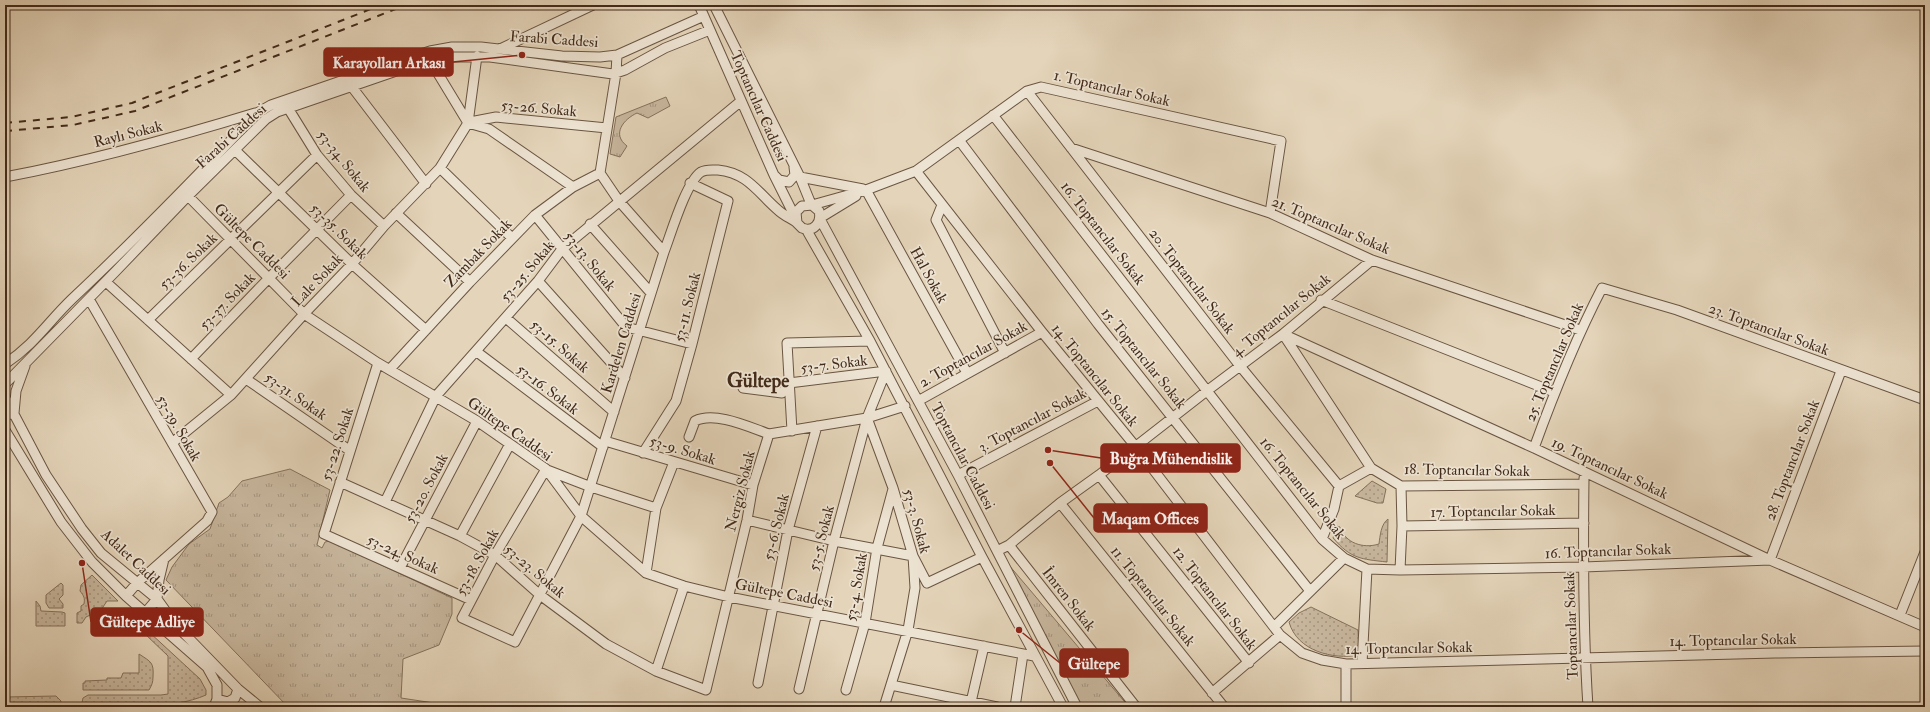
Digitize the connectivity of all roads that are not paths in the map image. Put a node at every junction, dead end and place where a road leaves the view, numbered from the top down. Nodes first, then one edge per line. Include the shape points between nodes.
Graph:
1 (593, 5) edge
2 (699, 5) edge
3 (714, 5) edge
4 (704, 16) junction
5 (710, 30) junction
6 (500, 49) junction
7 (617, 55) junction
8 (477, 56) junction
9 (431, 62) junction
10 (616, 73) junction
11 (352, 87) junction
12 (1027, 91) junction
13 (741, 101) junction
14 (288, 108) junction
15 (257, 113) junction
16 (993, 115) junction
17 (468, 123) junction
18 (607, 128) junction
19 (959, 140) junction
20 (1070, 148) junction
21 (235, 150) junction
22 (317, 155) junction
23 (794, 167) junction
24 (440, 168) junction
25 (916, 171) junction
26 (600, 173) junction
27 (774, 175) junction
28 (5, 177) edge
29 (800, 177) junction
30 (690, 183) junction
31 (426, 184) junction
32 (573, 187) junction
33 (866, 190) junction
34 (279, 192) junction
35 (351, 195) junction
36 (188, 196) junction
37 (619, 201) junction
38 (811, 205) junction
39 (942, 205) junction
40 (396, 213) junction
41 (1270, 213) junction
42 (535, 215) junction
43 (820, 219) junction
44 (796, 220) junction
45 (590, 224) junction
46 (384, 226) junction
47 (806, 229) junction
48 (317, 230) junction
49 (512, 238) junction
50 (231, 240) junction
51 (562, 249) junction
52 (664, 252) junction
53 (1372, 260) junction
54 (352, 264) junction
55 (269, 278) junction
56 (538, 281) junction
57 (106, 282) junction
58 (470, 282) junction
59 (1602, 288) joint
60 (651, 293) junction
61 (89, 299) junction
62 (1321, 300) junction
63 (304, 314) junction
64 (506, 318) junction
65 (148, 320) junction
66 (426, 330) junction
67 (1580, 330) junction
68 (640, 331) junction
69 (1042, 332) junction
70 (1283, 334) junction
71 (870, 341) junction
72 (692, 344) junction
73 (477, 352) junction
74 (1004, 353) junction
75 (191, 360) junction
76 (378, 363) junction
77 (5, 364) edge
78 (25, 365) junction
79 (1240, 366) junction
80 (390, 369) junction
81 (886, 371) junction
82 (1841, 371) junction
83 (967, 373) junction
84 (625, 378) junction
85 (246, 379) junction
86 (789, 383) junction
87 (5, 384) edge
88 (743, 388) dead end
89 (1208, 390) junction
90 (1554, 392) junction
91 (231, 395) junction
92 (436, 396) junction
93 (5, 397) edge
94 (1925, 400) edge
95 (918, 401) junction
96 (1098, 401) junction
97 (905, 406) junction
98 (614, 412) junction
99 (14, 413) junction
100 (5, 416) edge
101 (1173, 417) junction
102 (867, 418) junction
103 (477, 422) junction
104 (817, 426) junction
105 (5, 430) edge
106 (792, 431) junction
107 (769, 434) junction
108 (688, 437) dead end
109 (172, 443) junction
110 (510, 444) junction
111 (604, 444) junction
112 (1136, 447) junction
113 (1534, 448) junction
114 (349, 450) junction
115 (643, 453) junction
116 (674, 462) junction
117 (1371, 468) junction
118 (546, 469) junction
119 (1584, 473) junction
120 (958, 475) junction
121 (1099, 475) junction
122 (340, 482) junction
123 (1584, 484) junction
124 (753, 485) junction
125 (1339, 486) junction
126 (1401, 486) junction
127 (591, 487) junction
128 (893, 488) junction
129 (385, 502) junction
130 (1060, 503) junction
131 (656, 508) junction
132 (581, 516) junction
133 (747, 520) junction
134 (425, 521) junction
135 (1584, 524) junction
136 (1402, 526) junction
137 (788, 530) junction
138 (324, 534) joint
139 (460, 536) junction
140 (1322, 539) junction
141 (834, 541) junction
142 (1009, 545) junction
143 (877, 548) junction
144 (997, 551) junction
145 (1925, 552) edge
146 (495, 555) junction
147 (913, 556) junction
148 (982, 557) junction
149 (164, 558) junction
150 (1344, 558) junction
151 (1770, 560) junction
152 (1583, 567) junction
153 (400, 568) junction
154 (1367, 569) junction
155 (1400, 570) junction
156 (646, 573) junction
157 (136, 583) junction
158 (684, 586) junction
159 (1310, 591) junction
160 (540, 595) junction
161 (126, 596) junction
162 (729, 597) junction
163 (157, 599) junction
164 (471, 600) junction
165 (772, 606) junction
166 (145, 613) junction
167 (818, 613) junction
168 (1900, 615) junction
169 (865, 623) junction
170 (1274, 627) junction
171 (1925, 627) edge
172 (908, 630) junction
173 (1280, 634) junction
174 (515, 642) joint
175 (984, 646) junction
176 (1925, 651) edge
177 (1023, 654) junction
178 (1034, 656) junction
179 (1585, 658) junction
180 (1248, 663) junction
181 (1346, 664) junction
182 (1362, 664) junction
183 (656, 671) junction
184 (758, 683) dead end
185 (891, 685) junction
186 (238, 689) junction
187 (799, 689) dead end
188 (706, 690) joint
189 (846, 690) dead end
190 (1212, 693) junction
191 (971, 702) junction
192 (216, 703) edge
193 (260, 707) edge
194 (884, 707) edge
195 (997, 707) edge
196 (1015, 707) edge
197 (1063, 707) edge
198 (1077, 707) edge
199 (1136, 707) edge
200 (1224, 707) edge
201 (1346, 707) edge
202 (1588, 707) edge

1 - 6 street
2 - 4 street, Toptancılar Caddesi
3 - 23 street, Toptancılar Caddesi
4 - 5 street, Toptancılar Caddesi
4 - 7 street, Farabi Caddesi
5 - 10 street via 665,48
5 - 13 street, Toptancılar Caddesi
6 - 7 street, Farabi Caddesi via 562,56
6 - 15 street, Farabi Caddesi via 452,47 430,51 271,105
7 - 10 street
8 - 9 street, Farabi Caddesi
8 - 10 street, Farabi Caddesi
8 - 17 street
9 - 11 street, Farabi Caddesi via 408,67
9 - 17 street
10 - 18 street
11 - 14 street, Farabi Caddesi
11 - 31 street
12 - 16 street, 1. Toptancılar Sokak
12 - 20 street, 20. Toptancılar Sokak
12 - 41 street, 1. Toptancılar Sokak via 1041,87 1281,141
13 - 27 street, Toptancılar Caddesi
13 - 37 street, 53-25. Sokak
14 - 21 street, Farabi Caddesi via 266,119
14 - 22 street, 53-34. Sokak
15 - 28 street, Raylı Sokak via 57,167
15 - 77 street, Farabi Caddesi via 101,273 71,300 32,343
16 - 19 street, 1. Toptancılar Sokak
16 - 89 street, 16. Toptancılar Sokak
17 - 18 street, 53-26. Sokak via 496,117
17 - 24 street, Lale Sokak
17 - 32 street via 489,129
18 - 26 street
19 - 25 street, 1. Toptancılar Sokak
19 - 101 street, 15. Toptancılar Sokak via 1098,324
20 - 41 street, 21. Toptancılar Sokak
20 - 79 street, 20. Toptancılar Sokak
21 - 34 street, 53-35. Sokak
21 - 36 street, Farabi Caddesi
22 - 34 street, 53-36. Sokak
22 - 35 street, 53-34. Sokak
23 - 27 street via 796,175 789,182 779,180
23 - 29 street, Toptancılar Caddesi
24 - 31 street, Lale Sokak
24 - 49 street
25 - 33 street, 1. Toptancılar Sokak
25 - 39 street, 14. Toptancılar Sokak
26 - 32 street, Zambak Sokak
26 - 37 street
27 - 44 street, Toptancılar Caddesi
29 - 33 street
29 - 38 street, Toptancılar Caddesi
30 - 44 street via 701,172 710,169 723,170 751,182 778,210
30 - 52 street, Kardelen Caddesi
30 - 72 street, 53-11. Sokak via 728,201
31 - 40 street, Lale Sokak
32 - 42 street, Zambak Sokak
33 - 38 street, 1. Toptancılar Sokak
33 - 43 street, 1. Toptancılar Sokak
33 - 83 street, Hal Sokak
34 - 48 street, 53-35. Sokak
34 - 50 street, 53-36. Sokak
35 - 46 street, 53-34. Sokak
35 - 48 street, 53-37. Sokak
36 - 50 street, Gültepe Caddesi
36 - 57 street, Farabi Caddesi
37 - 45 street, 53-25. Sokak
37 - 52 street
38 - 43 street via 818,209
38 - 44 street via 800,207
39 - 69 street, 14. Toptancılar Sokak
39 - 74 street via 936,220
40 - 46 street, Lale Sokak
40 - 58 street
41 - 53 street, 21. Toptancılar Sokak
42 - 49 street, Zambak Sokak
42 - 51 street, 53-13. Sokak
43 - 47 street via 815,227
43 - 95 street, Toptancılar Caddesi
44 - 47 street
45 - 51 street, 53-25. Sokak
45 - 60 street
46 - 54 street, Lale Sokak
47 - 71 street, Toptancılar Caddesi
48 - 54 street, 53-35. Sokak
48 - 55 street, 53-37. Sokak
49 - 58 street, Zambak Sokak
50 - 55 street, Gültepe Caddesi
50 - 65 street, 53-36. Sokak
51 - 56 street, 53-25. Sokak
51 - 68 street, 53-13. Sokak via 626,327
52 - 60 street, Kardelen Caddesi
53 - 62 street, 4. Toptancılar Sokak
53 - 67 street, 21. Toptancılar Sokak
54 - 63 street, Lale Sokak
54 - 66 street, 53-35. Sokak
55 - 63 street, Gültepe Caddesi
55 - 75 street, 53-37. Sokak
56 - 64 street, 53-25. Sokak
56 - 84 street
57 - 61 street, Farabi Caddesi
57 - 65 street
58 - 66 street, Zambak Sokak
59 - 67 street, 25. Toptancılar Sokak
59 - 82 street, 23. Toptancılar Sokak via 1677,310
60 - 68 street, Kardelen Caddesi
61 - 78 street, Farabi Caddesi
61 - 109 street, 53-39. Sokak
62 - 70 street, 4. Toptancılar Sokak
62 - 90 street
63 - 76 street, Gültepe Caddesi
63 - 85 street, Lale Sokak
64 - 73 street, 53-25. Sokak
64 - 98 street, 53-15. Sokak
65 - 75 street
66 - 80 street, Zambak Sokak
67 - 90 street, 25. Toptancılar Sokak
68 - 72 street, 53-13. Sokak
68 - 84 street, Kardelen Caddesi
69 - 74 street, 2. Toptancılar Sokak
69 - 96 street, 14. Toptancılar Sokak
70 - 79 street, 4. Toptancılar Sokak
70 - 113 street, 19. Toptancılar Sokak
70 - 117 street, 18. Toptancılar Sokak
71 - 81 street, Toptancılar Caddesi
71 - 86 street via 787,343
72 - 115 street, 53-11. Sokak via 676,401
73 - 92 street, 53-25. Sokak
73 - 111 street, 53-16. Sokak
74 - 83 street, 2. Toptancılar Sokak
75 - 91 street
76 - 80 street, Gültepe Caddesi
76 - 114 street, 53-22. Sokak
78 - 87 street, Farabi Caddesi
78 - 99 street via 16,391
79 - 89 street, 4. Toptancılar Sokak
79 - 125 street, 20. Toptancılar Sokak
80 - 92 street, Gültepe Caddesi
81 - 86 street, 53-7. Sokak
81 - 97 street, Toptancılar Caddesi
81 - 102 street
82 - 94 street, 23. Toptancılar Sokak
82 - 151 street, 28. Toptancılar Sokak
83 - 95 street, 2. Toptancılar Sokak
84 - 98 street, Kardelen Caddesi
85 - 91 street, Lale Sokak
85 - 114 street, 53-31. Sokak
86 - 88 street, 53-7. Sokak via 782,394
86 - 106 street
89 - 101 street, 4. Toptancılar Sokak
89 - 140 street, 16. Toptancılar Sokak
90 - 113 street, 25. Toptancılar Sokak
91 - 109 street, Lale Sokak
92 - 103 street, Gültepe Caddesi
92 - 129 street, 53-25. Sokak
93 - 99 street, Adalet Caddesi
95 - 120 street, Toptancılar Caddesi
96 - 112 street, 14. Toptancılar Sokak
96 - 120 street, 3. Toptancılar Sokak
97 - 102 street, Nergiz Sokak
97 - 148 street, Toptancılar Caddesi
98 - 111 street, Kardelen Caddesi
99 - 100 street
99 - 157 street, Adalet Caddesi via 46,475 82,529 101,553
101 - 112 street, 4. Toptancılar Sokak
101 - 159 street, 15. Toptancılar Sokak
102 - 104 street, Nergiz Sokak
102 - 128 street, 53-3. Sokak
102 - 141 street, 53-5. Sokak
103 - 110 street, Gültepe Caddesi
103 - 134 street, 53-20. Sokak
104 - 106 street, Nergiz Sokak
104 - 137 street, 53-6. Sokak
105 - 161 street, Adalet Caddesi via 61,522 92,562
106 - 107 street, Nergiz Sokak
107 - 108 street via 736,422 707,418 696,421
107 - 124 street, Nergiz Sokak
109 - 149 street, 53-39. Sokak via 212,512 206,521
110 - 118 street, Gültepe Caddesi
110 - 139 street
111 - 115 street, 53-9. Sokak
111 - 127 street, Kardelen Caddesi
112 - 121 street, 4. Toptancılar Sokak
112 - 170 street, 14. Toptancılar Sokak
113 - 119 street, 19. Toptancılar Sokak
114 - 122 street, 53-22. Sokak
115 - 116 street, 53-9. Sokak
116 - 124 street, 53-9. Sokak
116 - 131 street
117 - 125 street
117 - 126 street, 18. Toptancılar Sokak
118 - 127 street
118 - 132 street, Gültepe Caddesi
118 - 146 street, 53-18. Sokak
119 - 123 street, Toptancılar Sokak
119 - 151 street, 19. Toptancılar Sokak
120 - 144 street, Toptancılar Caddesi
121 - 130 street, 4. Toptancılar Sokak
121 - 180 street, 12. Toptancılar Sokak
122 - 129 street, 53-23. Sokak
122 - 138 street, 53-22. Sokak
123 - 126 street, 18. Toptancılar Sokak
123 - 135 street, Toptancılar Sokak
124 - 133 street, Nergiz Sokak
125 - 140 street via 1334,509
126 - 136 street
127 - 131 street
127 - 132 street, Kardelen Caddesi
128 - 143 street, 53-4. Sokak
128 - 147 street, 53-3. Sokak
129 - 134 street, 53-23. Sokak
130 - 142 street, 4. Toptancılar Sokak
130 - 190 street, 11. Toptancılar Sokak
131 - 156 street
132 - 156 street, Gültepe Caddesi
132 - 160 street, Kardelen Caddesi
133 - 137 street
133 - 162 street, Nergiz Sokak
134 - 139 street, 53-23. Sokak
134 - 153 street, 53-20. Sokak
135 - 136 street, 17. Toptancılar Sokak
135 - 152 street, Toptancılar Sokak
136 - 155 street
137 - 141 street
137 - 165 street, 53-6. Sokak
138 - 153 street, 53-24. Sokak
139 - 146 street, 53-23. Sokak
140 - 150 street, 16. Toptancılar Sokak
141 - 143 street
141 - 167 street, 53-5. Sokak
142 - 144 street, 4. Toptancılar Sokak
142 - 199 street, İmren Sokak
143 - 147 street
143 - 169 street, 53-4. Sokak
144 - 198 street, Toptancılar Caddesi
145 - 168 street
146 - 160 street, 53-23. Sokak
146 - 164 street, 53-18. Sokak
147 - 148 street via 927,583
147 - 172 street, 53-3. Sokak via 915,588
148 - 178 street, Toptancılar Caddesi
149 - 157 street, 53-39. Sokak
149 - 163 street
150 - 154 street, 16. Toptancılar Sokak
150 - 159 street
151 - 152 street, 16. Toptancılar Sokak
151 - 168 street, 19. Toptancılar Sokak
152 - 155 street, 16. Toptancılar Sokak
152 - 179 street, Toptancılar Sokak
153 - 164 street, 53-24. Sokak
154 - 155 street, 16. Toptancılar Sokak
154 - 182 street
156 - 158 street, Gültepe Caddesi
157 - 161 street, 53-39. Sokak
157 - 163 street, Adalet Caddesi
158 - 162 street, Gültepe Caddesi
158 - 183 street
159 - 170 street
160 - 174 street, Kardelen Caddesi
160 - 183 street, 53-23. Sokak via 606,644
161 - 166 street, Adalet Caddesi
162 - 165 street, Gültepe Caddesi
162 - 188 street, Nergiz Sokak
163 - 166 street
163 - 186 street, Adalet Caddesi via 175,624
164 - 174 street, 53-18. Sokak via 462,618
165 - 167 street, Gültepe Caddesi
165 - 184 street, 53-6. Sokak
166 - 192 street, Adalet Caddesi via 207,667 217,685
167 - 169 street, Gültepe Caddesi
167 - 187 street, 53-5. Sokak
168 - 171 street, 19. Toptancılar Sokak
169 - 172 street, Gültepe Caddesi
169 - 189 street, 53-4. Sokak
170 - 173 street, 14. Toptancılar Sokak
172 - 175 street, Gültepe Caddesi
172 - 185 street, 53-3. Sokak
173 - 180 street
173 - 181 street, 14. Toptancılar Sokak via 1302,653
175 - 177 street, Gültepe Caddesi
175 - 191 street
176 - 179 street, 14. Toptancılar Sokak
177 - 178 street, Gültepe Caddesi
177 - 196 street
178 - 197 street, Toptancılar Caddesi
179 - 182 street, 14. Toptancılar Sokak
179 - 202 street, Toptancılar Sokak
180 - 190 street
181 - 182 street, 14. Toptancılar Sokak
181 - 201 street
183 - 188 street, 53-23. Sokak
185 - 191 street
185 - 194 street, 53-3. Sokak
186 - 192 street via 235,698 228,702
186 - 193 street, Adalet Caddesi
190 - 200 street, 11. Toptancılar Sokak
191 - 195 street

